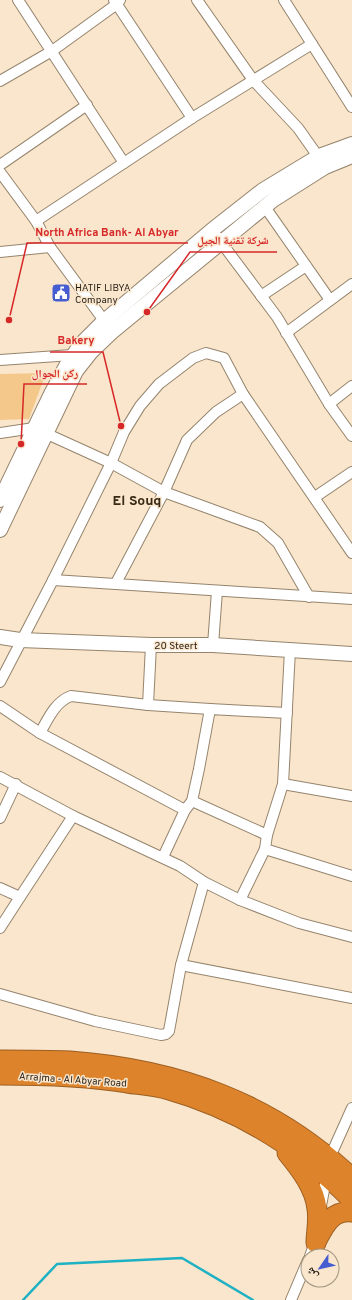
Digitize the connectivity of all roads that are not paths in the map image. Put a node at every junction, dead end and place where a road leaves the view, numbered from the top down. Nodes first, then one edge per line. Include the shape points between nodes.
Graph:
1 (18, 0) edge
2 (196, 0) edge
3 (284, 0) edge
4 (117, 1) edge
5 (312, 44) junction
6 (52, 51) junction
7 (253, 80) junction
8 (0, 81) edge
9 (87, 105) junction
10 (352, 107) edge
11 (192, 118) junction
12 (352, 144) edge
13 (352, 156) edge
14 (322, 162) junction
15 (124, 163) junction
16 (0, 165) edge
17 (0, 172) edge
18 (265, 207) junction
19 (36, 221) junction
20 (212, 230) junction
21 (223, 242) junction
22 (50, 247) junction
23 (0, 252) edge
24 (306, 266) junction
25 (352, 284) edge
26 (261, 296) junction
27 (330, 300) junction
28 (108, 326) junction
29 (286, 332) junction
30 (72, 355) junction
31 (0, 360) edge
32 (352, 386) edge
33 (243, 394) junction
34 (328, 404) junction
35 (40, 431) junction
36 (0, 433) edge
37 (352, 436) edge
38 (111, 463) junction
39 (352, 472) edge
40 (164, 492) junction
41 (315, 497) junction
42 (0, 500) edge
43 (0, 530) edge
44 (352, 553) edge
45 (53, 580) junction
46 (116, 583) junction
47 (217, 591) junction
48 (309, 597) junction
49 (352, 599) edge
50 (0, 637) edge
51 (20, 640) junction
52 (151, 645) junction
53 (213, 645) junction
54 (290, 650) junction
55 (352, 654) edge
56 (0, 682) edge
57 (148, 705) junction
58 (0, 706) edge
59 (210, 709) junction
60 (287, 713) junction
61 (40, 733) junction
62 (0, 777) edge
63 (16, 784) junction
64 (283, 784) junction
65 (352, 796) edge
66 (192, 801) junction
67 (185, 810) junction
68 (73, 816) junction
69 (0, 818) edge
70 (267, 835) junction
71 (266, 849) junction
72 (163, 857) junction
73 (352, 876) edge
74 (204, 882) junction
75 (0, 888) edge
76 (20, 897) junction
77 (240, 900) junction
78 (0, 928) edge
79 (352, 937) edge
80 (181, 965) junction
81 (0, 994) edge
82 (352, 998) edge
83 (0, 1060) edge
84 (0, 1074) edge
85 (352, 1108) edge
86 (275, 1138) junction
87 (328, 1166) junction
88 (352, 1178) edge
89 (352, 1200) edge
90 (352, 1212) edge
91 (312, 1248) edge
92 (312, 1248) edge
93 (314, 1248) edge
94 (300, 1279) edge
95 (291, 1300) edge

1 - 6 street
2 - 7 street
3 - 5 street
4 - 6 street
4 - 11 street
5 - 7 street
5 - 10 street
6 - 8 street
6 - 9 street
7 - 11 street
7 - 14 street via 298,128
9 - 15 street
9 - 16 street
11 - 15 street
12 - 14 street
13 - 14 street
14 - 18 street
14 - 20 street via 263,190
15 - 19 street
17 - 19 street
18 - 21 street
18 - 24 street
19 - 22 street
20 - 21 street
20 - 28 street
21 - 26 street
21 - 28 street
22 - 23 street
22 - 28 street
24 - 26 street
24 - 27 street
25 - 27 street
26 - 29 street
27 - 29 street
28 - 30 street
28 - 35 street via 76,371
29 - 34 street
30 - 31 street
30 - 35 street
32 - 34 street
33 - 38 street via 224,358 206,353 193,358 159,384 140,406 124,432
33 - 40 street via 216,412 187,440
33 - 41 street
34 - 37 street
35 - 36 street
35 - 38 street
35 - 42 street
35 - 43 street
38 - 40 street
38 - 45 street
39 - 41 street
40 - 46 street
40 - 48 street via 260,527 270,534 278,543
41 - 44 street
45 - 46 street
45 - 51 street
46 - 47 street
47 - 48 street
47 - 53 street
48 - 49 street
50 - 51 street, 20 Steert
51 - 52 street, 20 Steert
51 - 56 street
52 - 53 street, 20 Steert
52 - 57 street
53 - 54 street, 20 Steert
54 - 55 street, 20 Steert
54 - 60 street
57 - 59 street
57 - 61 street via 71,696 63,699
58 - 61 street
59 - 60 street
59 - 66 street
60 - 64 street
61 - 67 street
62 - 63 street
63 - 68 street
63 - 69 street
64 - 65 street
64 - 70 street
66 - 67 street
66 - 70 street
67 - 72 street
68 - 72 street
68 - 76 street
70 - 71 street
71 - 73 street
71 - 77 street
72 - 74 street
74 - 77 street
74 - 80 street
75 - 76 street
76 - 78 street
77 - 79 street via 299,923
80 - 81 street via 169,1031 162,1035 95,1021
80 - 82 street
83 - 87 highway, Arrajma - Al Abyar Road via 70,1061 115,1066 186,1081 220,1093 275,1120
84 - 86 highway, Arrajma - Al Abyar Road via 104,1079 168,1090 221,1109
85 - 87 street
86 - 87 highway, Arrajma - Al Abyar Road
86 - 92 highway via 303,1175 313,1193 318,1210
87 - 88 highway, Arrajma - Al Abyar Road
87 - 89 highway, Arrajma - Al Abyar Road
87 - 91 street
90 - 93 highway via 340,1212 327,1221
94 - 95 street

